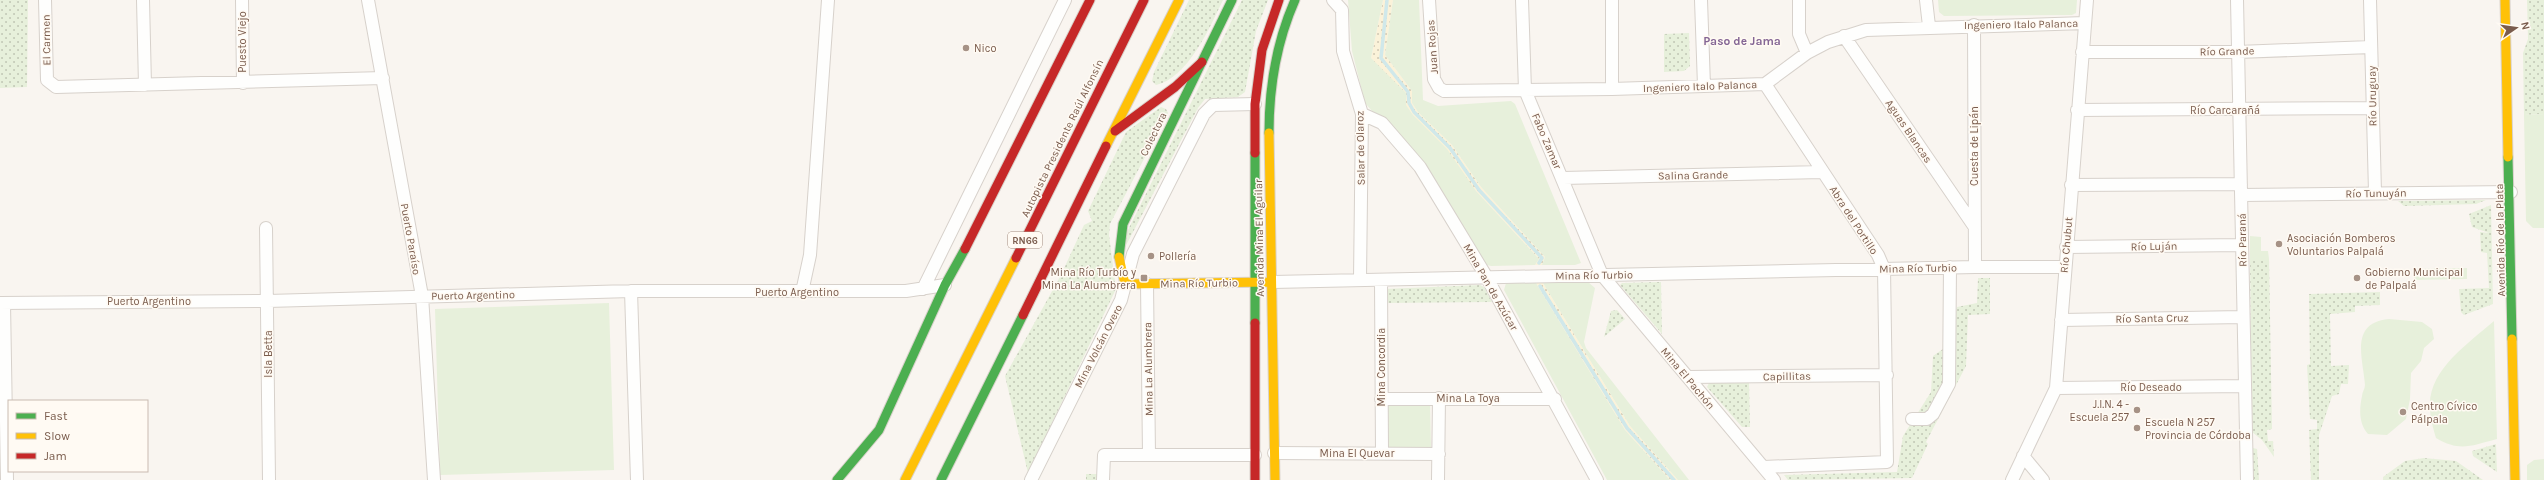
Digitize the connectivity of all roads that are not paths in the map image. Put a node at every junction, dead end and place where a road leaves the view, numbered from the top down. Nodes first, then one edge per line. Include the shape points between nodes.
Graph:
1 (45, 0) edge
2 (143, 0) edge
3 (242, 0) edge
4 (368, 0) edge
5 (828, 0) edge
6 (1065, 0) edge
7 (1090, 0) edge
8 (1144, 0) edge
9 (1179, 0) edge
10 (1232, 0) edge
11 (1279, 0) edge
12 (1295, 0) edge
13 (1333, 0) edge
14 (1430, 0) edge
15 (1522, 0) edge
16 (1612, 0) edge
17 (1701, 0) edge
18 (1799, 0) edge
19 (1926, 0) edge
20 (2087, 0) edge
21 (2236, 0) edge
22 (2370, 0) edge
23 (2506, 0) edge
24 (2085, 23) junction
25 (1974, 25) junction
26 (1929, 26) junction
27 (1844, 36) junction
28 (2371, 47) junction
29 (2082, 52) junction
30 (2238, 52) junction
31 (1807, 53) junction
32 (1202, 62) junction
33 (382, 78) junction
34 (242, 83) junction
35 (1765, 84) junction
36 (145, 85) junction
37 (1704, 86) junction
38 (1612, 89) junction
39 (1525, 90) junction
40 (1444, 91) joint
41 (1255, 104) junction
42 (2373, 108) junction
43 (2078, 110) junction
44 (2239, 110) junction
45 (1362, 114) junction
46 (1111, 134) junction
47 (1822, 172) junction
48 (1563, 178) junction
49 (2071, 184) junction
50 (2241, 190) junction
51 (2375, 192) junction
52 (2511, 192) junction
53 (1974, 226) junction
54 (266, 228) dead end
55 (2242, 245) junction
56 (2066, 247) junction
57 (1950, 267) junction
58 (1975, 267) junction
59 (2064, 267) junction
60 (1884, 269) junction
61 (1602, 275) junction
62 (1486, 276) junction
63 (1360, 279) junction
64 (1381, 280) junction
65 (1255, 282) junction
66 (1273, 282) junction
67 (1124, 284) junction
68 (1147, 284) junction
69 (945, 285) junction
70 (923, 288) junction
71 (631, 291) junction
72 (802, 292) junction
73 (999, 292) junction
74 (422, 296) junction
75 (268, 301) junction
76 (2, 303) edge
77 (2244, 317) junction
78 (2061, 320) junction
79 (1887, 375) junction
80 (1688, 377) junction
81 (2245, 386) junction
82 (2056, 388) junction
83 (1439, 398) junction
84 (1381, 399) junction
85 (1555, 399) junction
86 (1912, 418) dead end
87 (965, 430) junction
88 (1274, 453) junction
89 (1382, 453) junction
90 (1439, 454) junction
91 (1149, 455) junction
92 (1255, 455) junction
93 (2023, 456) junction
94 (1764, 467) junction
95 (955, 473) dead end
96 (7, 480) edge
97 (269, 480) edge
98 (434, 480) edge
99 (637, 480) edge
100 (837, 480) edge
101 (895, 480) edge
102 (905, 480) edge
103 (941, 480) edge
104 (1031, 480) edge
105 (1103, 480) edge
106 (1255, 480) edge
107 (1275, 480) edge
108 (1438, 480) edge
109 (1598, 480) edge
110 (1774, 480) edge
111 (2012, 480) edge
112 (2043, 480) edge
113 (2247, 480) edge
114 (2515, 480) edge

1 - 36 street, El Carmen via 47,80 56,87
2 - 36 street
3 - 34 street, Puesto Viejo
4 - 33 street, Puerto Paraíso
5 - 72 street via 810,255
6 - 70 street
7 - 69 main road via 977,227
8 - 73 main road, Autopista Presidente Raúl Alfonsín / RN66
9 - 46 main road, RN66
10 - 32 main road, Colectora
11 - 41 main road, Avenida Mina El Aguilar via 1262,50
12 - 66 main road, Avenida Mina El Aguilar via 1275,58 1269,104
13 - 45 street, Salar de Olaroz via 1342,10 1343,51
14 - 40 street, Juan Rojas via 1434,79
15 - 39 street, Fabo Zamar
16 - 38 street
17 - 37 street
18 - 31 street via 1799,34
19 - 26 street
20 - 24 street, Río Chubut
21 - 30 street, Río Paraná
22 - 28 street, Río Uruguay
23 - 52 main road, Avenida Río de la Plata
24 - 25 street, Ingeniero Italo Palanca
24 - 29 street, Río Chubut
25 - 26 street, Ingeniero Italo Palanca
25 - 53 street, Cuesta de Lipán
26 - 27 street, Ingeniero Italo Palanca via 1866,30
27 - 31 street, Ingeniero Italo Palanca
27 - 53 street, Aguas Blancas
28 - 30 street, Río Grande
28 - 42 street, Río Uruguay
29 - 30 street, Río Grande
29 - 43 street, Río Chubut
30 - 44 street, Río Paraná
31 - 35 street, Ingeniero Italo Palanca
32 - 46 main road via 1175,87
32 - 67 main road, Colectora via 1123,224 1118,242 1118,263
33 - 34 street
33 - 74 street, Puerto Paraíso
34 - 36 street
35 - 37 street, Ingeniero Italo Palanca
35 - 47 street, Abra del Portillo
37 - 38 street, Ingeniero Italo Palanca
38 - 39 street, Ingeniero Italo Palanca
39 - 40 street, Ingeniero Italo Palanca
39 - 48 street, Fabo Zamar
41 - 65 main road, Avenida Mina El Aguilar
41 - 67 street, Mina Volcán Overo via 1213,105 1204,114 1136,247
42 - 44 street, Río Carcarañá
42 - 51 street, Río Uruguay
43 - 44 street, Río Carcarañá
43 - 49 street, Río Chubut
44 - 50 street, Río Paraná
45 - 62 street, Mina Pan de Azúcar via 1382,123 1420,167
45 - 63 street, Salar de Olaroz
46 - 87 main road, RN66
47 - 48 street, Salina Grande
47 - 60 street, Abra del Portillo via 1878,255
48 - 61 street, Fabo Zamar
49 - 50 street, Río Tunuyán
49 - 56 street, Río Chubut
50 - 51 street, Río Tunuyán
50 - 55 street, Río Paraná
51 - 52 street, Río Tunuyán
52 - 114 main road, Avenida Río de la Plata
53 - 58 street, Cuesta de Lipán
54 - 75 street, Isla Betta
55 - 56 street, Río Luján
55 - 77 street, Río Paraná
56 - 59 street, Río Chubut
57 - 58 street, Mina Río Turbio
57 - 60 street, Mina Río Turbio
57 - 86 street via 1949,384 1927,419
58 - 59 street, Mina Río Turbio
59 - 78 street, Río Chubut
60 - 61 street, Mina Río Turbio
60 - 79 street, Abra del Portillo
61 - 62 street, Mina Río Turbio
61 - 80 street, Mina El Pachón
62 - 64 street, Mina Río Turbio
62 - 85 street, Mina Pan de Azúcar
63 - 64 street, Mina Río Turbio
63 - 66 street, Mina Río Turbio
64 - 84 street, Mina Concordia
65 - 66 main road, Mina Río Turbio
65 - 68 main road, Mina Río Turbio
65 - 92 main road, Avenida Mina El Aguilar
66 - 88 main road, Avenida Mina El Aguilar
67 - 68 main road, Mina Río Turbio
67 - 104 street, Mina Volcán Overo via 1121,300
68 - 91 street, Mina La Alumbrera
69 - 70 street, Puerto Argentino
69 - 100 main road via 879,430
70 - 72 street, Puerto Argentino via 906,291
71 - 72 street, Puerto Argentino
71 - 74 street, Puerto Argentino
71 - 99 street
73 - 101 main road via 982,307
73 - 102 main road, Autopista Presidente Raúl Alfonsín / RN66
74 - 75 street, Puerto Argentino
74 - 98 street, Puerto Paraíso
75 - 76 street, Puerto Argentino
75 - 97 street, Isla Betta
76 - 96 street
77 - 78 street, Río Santa Cruz
77 - 81 street, Río Paraná
78 - 82 street, Río Chubut
79 - 80 street, Capillitas
79 - 94 street, Abra del Portillo via 1887,462
80 - 94 street, Mina El Pachón
81 - 82 street, Río Deseado
81 - 113 street, Río Paraná
82 - 93 street, Río Chubut
83 - 84 street, Mina La Toya
83 - 85 street, Mina La Toya
83 - 90 street
84 - 89 street, Mina Concordia
85 - 109 street, Mina Pan de Azúcar
87 - 95 main road
87 - 103 main road, RN66
88 - 89 street, Mina El Quevar
88 - 107 main road, Avenida Mina El Aguilar
89 - 90 street, Mina El Quevar
90 - 108 street
91 - 92 street
91 - 105 street via 1104,455
92 - 106 main road, Avenida Mina El Aguilar
93 - 111 street, Río Chubut
93 - 112 street
94 - 110 street, Mina El Pachón

